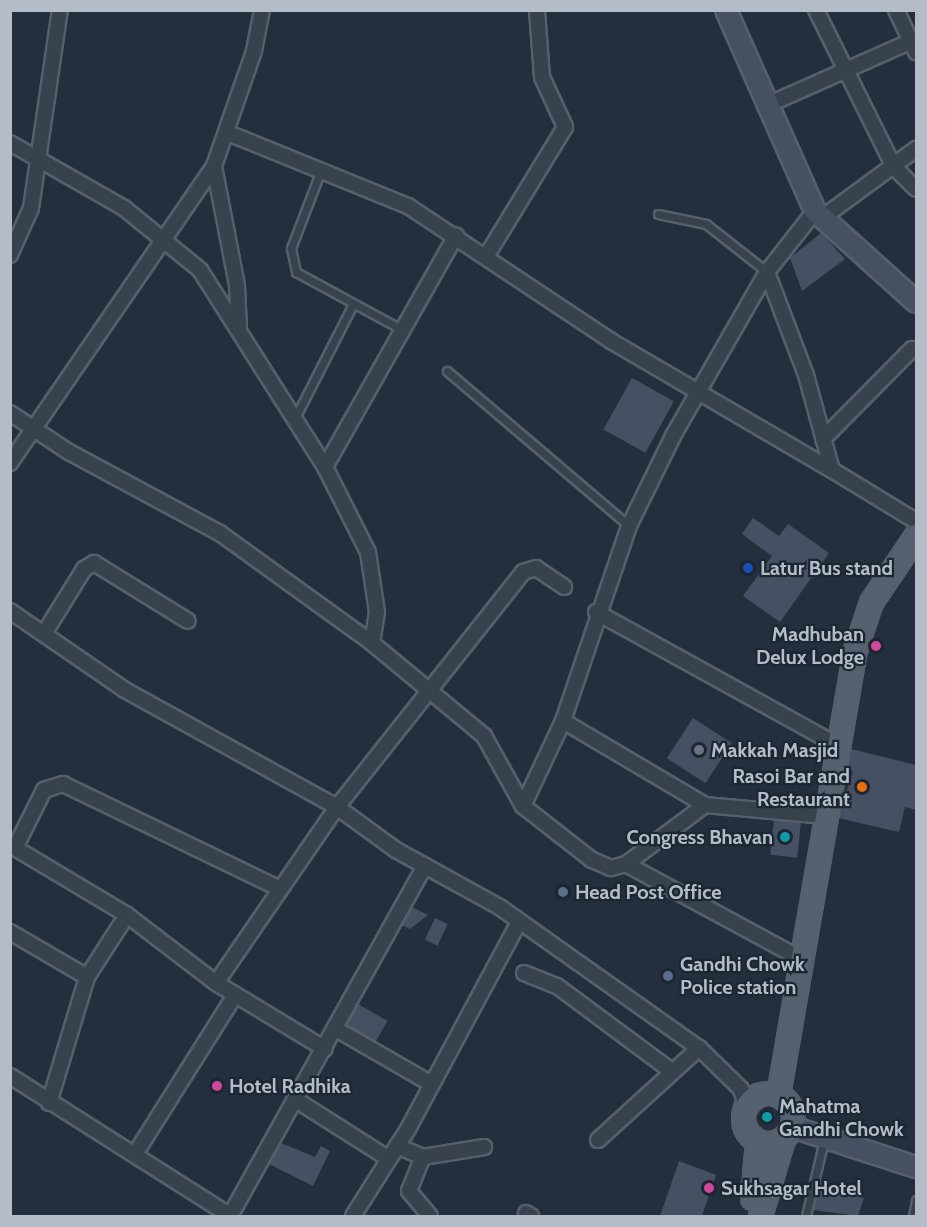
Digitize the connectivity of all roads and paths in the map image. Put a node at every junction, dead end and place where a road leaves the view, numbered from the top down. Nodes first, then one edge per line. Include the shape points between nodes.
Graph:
1 (60, 10) edge
2 (262, 10) edge
3 (537, 10) edge
4 (726, 10) edge
5 (816, 10) edge
6 (896, 10) edge
7 (915, 44) edge
8 (846, 72) junction
9 (765, 106) junction
10 (228, 133) junction
11 (10, 143) edge
12 (916, 149) edge
13 (40, 156) junction
14 (214, 166) junction
15 (894, 166) junction
16 (321, 169) junction
17 (916, 189) edge
18 (658, 214) dead end
19 (819, 215) junction
20 (456, 235) junction
21 (166, 238) junction
22 (10, 255) edge
23 (487, 255) junction
24 (767, 272) junction
25 (915, 297) edge
26 (353, 304) junction
27 (239, 328) junction
28 (403, 330) junction
29 (912, 349) dead end
30 (447, 371) dead end
31 (699, 390) junction
32 (10, 413) edge
33 (295, 418) junction
34 (30, 427) junction
35 (823, 439) junction
36 (10, 463) edge
37 (325, 467) junction
38 (832, 470) junction
39 (916, 521) edge
40 (629, 526) junction
41 (916, 535) edge
42 (909, 555) edge
43 (564, 587) dead end
44 (10, 610) edge
45 (596, 612) junction
46 (188, 621) dead end
47 (45, 632) junction
48 (372, 643) junction
49 (430, 689) junction
50 (563, 722) junction
51 (837, 745) junction
52 (705, 805) junction
53 (523, 806) junction
54 (337, 807) junction
55 (825, 816) junction
56 (13, 846) edge
57 (626, 864) junction
58 (425, 866) junction
59 (278, 888) junction
60 (127, 915) junction
61 (519, 922) junction
62 (10, 932) edge
63 (801, 959) junction
64 (524, 973) dead end
65 (87, 977) junction
66 (216, 983) junction
67 (235, 995) junction
68 (336, 1029) junction
69 (699, 1048) junction
70 (325, 1049) junction
71 (673, 1072) junction
72 (10, 1076) edge
73 (430, 1083) junction
74 (778, 1095) junction
75 (296, 1100) junction
76 (49, 1103) junction
77 (746, 1106) junction
78 (788, 1133) junction
79 (824, 1139) junction
80 (598, 1140) dead end
81 (757, 1141) junction
82 (398, 1146) junction
83 (484, 1147) dead end
84 (135, 1154) junction
85 (423, 1157) junction
86 (389, 1159) junction
87 (916, 1167) edge
88 (916, 1200) edge
89 (231, 1216) edge
90 (353, 1216) edge
91 (430, 1216) edge
92 (747, 1216) edge
93 (760, 1216) edge
94 (806, 1216) edge
95 (913, 1216) edge

1 - 13 street
2 - 10 street
3 - 23 street via 542,77 566,127
4 - 9 street
5 - 8 street
6 - 7 street
7 - 8 street
8 - 9 street
8 - 15 street
9 - 19 street
10 - 14 street
10 - 16 street
11 - 13 street
12 - 15 street
13 - 21 street
13 - 22 street via 24,233
14 - 21 street
14 - 27 street via 237,286
15 - 17 street
15 - 19 street
16 - 20 street via 408,206
16 - 26 lane via 298,224 290,260 303,279
18 - 24 lane via 706,224
19 - 24 street
19 - 25 street
20 - 23 street
20 - 28 street
21 - 27 street via 200,270
21 - 34 street
23 - 31 street via 611,342
24 - 31 street
24 - 35 street
26 - 28 lane
26 - 33 lane
27 - 33 street
28 - 37 street
29 - 35 street
30 - 40 lane
31 - 38 street
31 - 40 street
32 - 34 street
33 - 37 street
34 - 36 street
34 - 48 street via 221,534
35 - 38 street
37 - 48 street via 368,552 376,587
38 - 39 street
40 - 45 street
41 - 42 main road
42 - 51 main road via 861,627
43 - 49 street via 536,568 523,572
44 - 47 street
45 - 50 street
45 - 51 street
46 - 47 street via 94,563 84,569
47 - 54 street via 125,690
48 - 49 street
49 - 53 street via 484,736
49 - 54 street
50 - 52 street
50 - 53 street
51 - 55 main road
52 - 55 street
52 - 57 street
53 - 57 street via 592,860 611,868
54 - 58 street
54 - 59 street
55 - 63 main road
56 - 59 street via 44,790 63,783
56 - 60 street
57 - 63 street
58 - 61 street
58 - 68 street
59 - 66 street
60 - 65 street
60 - 66 street
61 - 69 street
61 - 73 street
62 - 65 street
63 - 74 main road
64 - 71 street via 557,986
65 - 76 street
66 - 67 street
67 - 70 street
67 - 84 street
68 - 70 street
68 - 73 street
69 - 71 street
69 - 77 street via 741,1089
70 - 75 street
71 - 80 street
72 - 76 street
73 - 82 street
74 - 77 main road via 759,1095
74 - 78 main road via 792,1107
75 - 86 street
75 - 89 street
76 - 84 street
77 - 81 main road via 744,1122
78 - 79 street
78 - 81 main road
78 - 93 main road
79 - 87 street
79 - 94 lane
81 - 92 main road via 758,1173
82 - 85 street
82 - 86 street
83 - 85 street
84 - 89 street
85 - 91 street via 409,1191
86 - 90 street
88 - 95 lane

